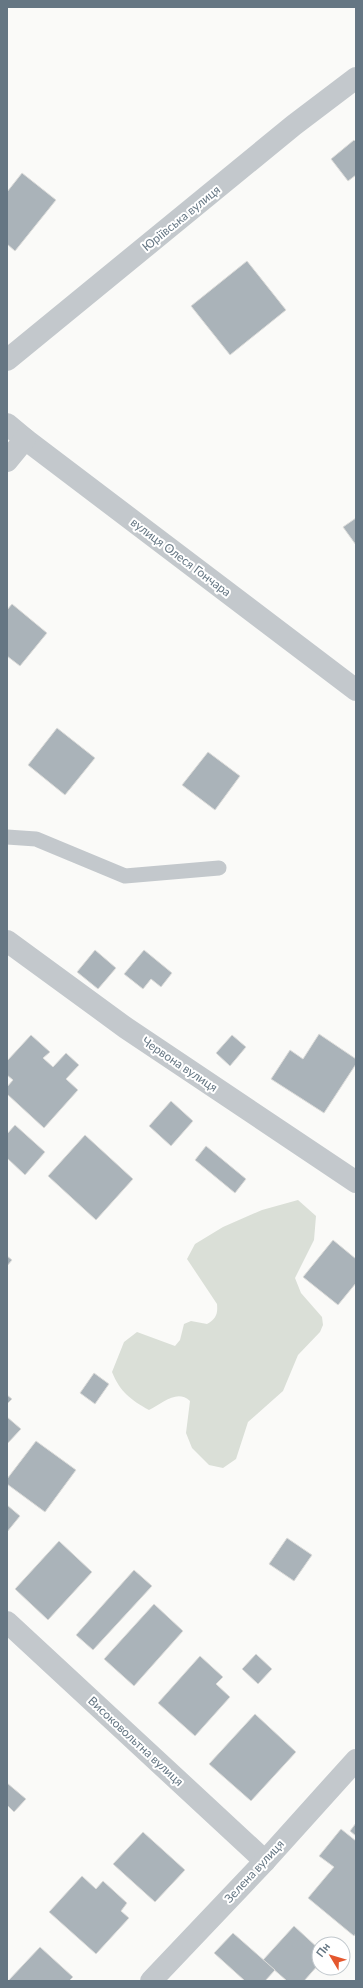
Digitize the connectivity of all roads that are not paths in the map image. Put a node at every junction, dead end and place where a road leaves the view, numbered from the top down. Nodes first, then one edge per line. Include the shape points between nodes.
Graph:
1 (356, 78) edge
2 (7, 360) edge
3 (7, 424) edge
4 (25, 439) junction
5 (7, 462) edge
6 (352, 681) edge
7 (7, 837) edge
8 (219, 868) dead end
9 (7, 941) edge
10 (356, 1182) edge
11 (7, 1622) edge
12 (356, 1760) edge
13 (265, 1860) junction
14 (151, 1981) edge

1 - 2 street, Юріївська вулиця via 294,125
3 - 4 street, вулиця Олеся Гончара
4 - 5 street
4 - 6 street, вулиця Олеся Гончара
7 - 8 lane via 36,839 126,876
9 - 10 street, Червона вулиця via 126,1028
11 - 13 street, Високовольтна вулиця
12 - 13 street, Зелена вулиця
13 - 14 street, Зелена вулиця

